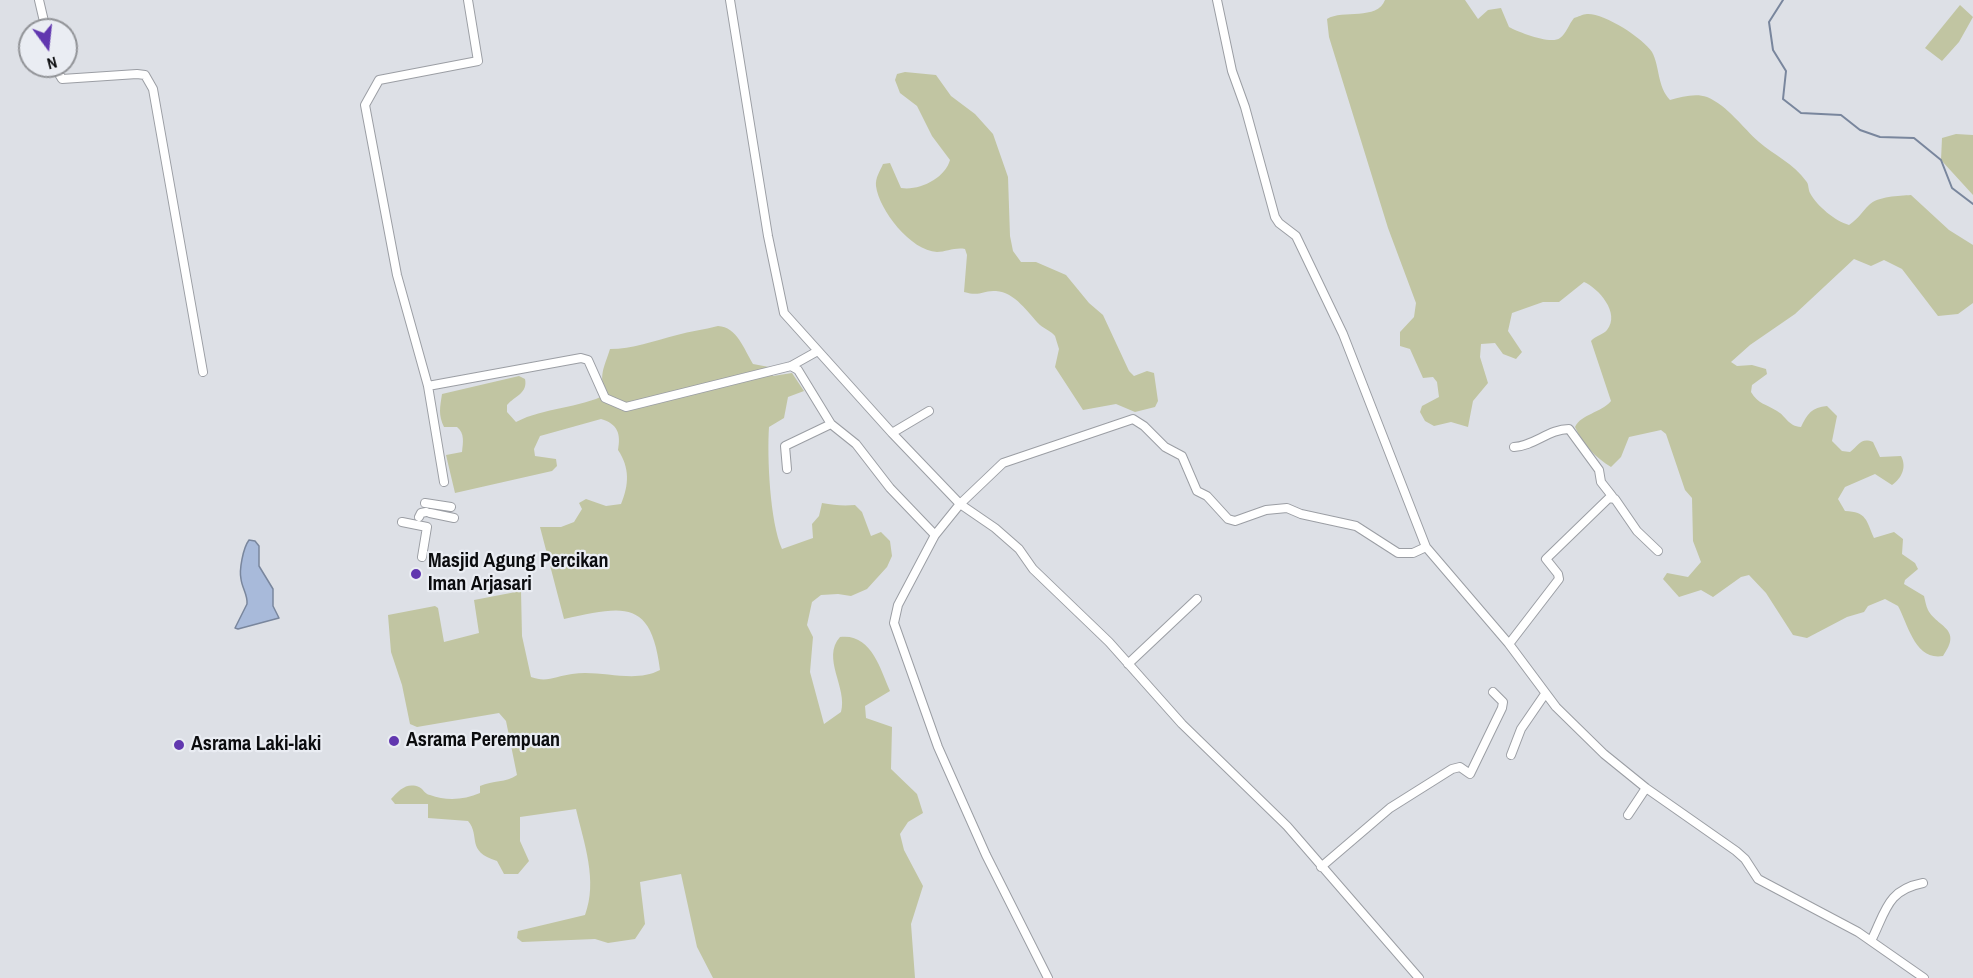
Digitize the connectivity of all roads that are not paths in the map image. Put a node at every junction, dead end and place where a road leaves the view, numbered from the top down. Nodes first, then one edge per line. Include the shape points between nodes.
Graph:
1 (39, 0) edge
2 (468, 0) edge
3 (730, 0) edge
4 (1217, 0) edge
5 (43, 18) edge
6 (61, 78) edge
7 (77, 78) edge
8 (78, 78) edge
9 (816, 352) junction
10 (792, 366) junction
11 (203, 372) dead end
12 (428, 386) junction
13 (929, 411) dead end
14 (831, 424) junction
15 (892, 433) junction
16 (1514, 447) dead end
17 (787, 469) dead end
18 (444, 482) dead end
19 (1612, 496) junction
20 (425, 503) dead end
21 (960, 504) junction
22 (437, 512) junction
23 (402, 522) dead end
24 (935, 535) junction
25 (1426, 546) junction
26 (1658, 551) dead end
27 (422, 558) dead end
28 (1197, 599) dead end
29 (1509, 645) junction
30 (1128, 664) junction
31 (1493, 692) dead end
32 (1545, 694) junction
33 (1511, 755) dead end
34 (1646, 788) junction
35 (1628, 815) dead end
36 (1321, 867) junction
37 (1923, 883) dead end
38 (1871, 941) junction
39 (1047, 978) edge
40 (1419, 978) edge
41 (1924, 978) edge

1 - 5 street
2 - 12 street via 478,61 378,80 366,105 397,274
3 - 9 street via 784,313
4 - 25 street via 1232,71 1275,217 1296,236 1343,334
6 - 7 street
8 - 11 street via 145,75 153,89
9 - 10 street
9 - 15 street
10 - 12 street via 626,407 604,398 593,367 581,358
10 - 14 street
12 - 18 street
13 - 15 street
14 - 17 street via 785,446
14 - 24 street via 856,444 890,488
15 - 21 street
16 - 19 street via 1569,429 1599,470 1600,479
19 - 26 street via 1637,531
19 - 29 street via 1546,559 1558,579
20 - 22 street
21 - 24 street
21 - 25 street via 1003,463 1133,419 1165,447 1182,456 1197,491 1228,519 1243,519 1283,507 1356,526 1398,553 1413,553
21 - 30 street via 1019,549
22 - 23 street
22 - 27 street via 428,528
24 - 39 street via 897,605 896,633 938,747
25 - 29 street
28 - 30 street
29 - 32 street
30 - 36 street via 1182,724 1287,826
31 - 36 street via 1503,702 1502,708 1470,774 1460,767 1452,769 1422,786
32 - 33 street via 1521,729
32 - 34 street via 1604,754
34 - 35 street
34 - 38 street via 1745,858 1758,879
36 - 40 street
37 - 38 street via 1899,890 1892,897
38 - 41 street

